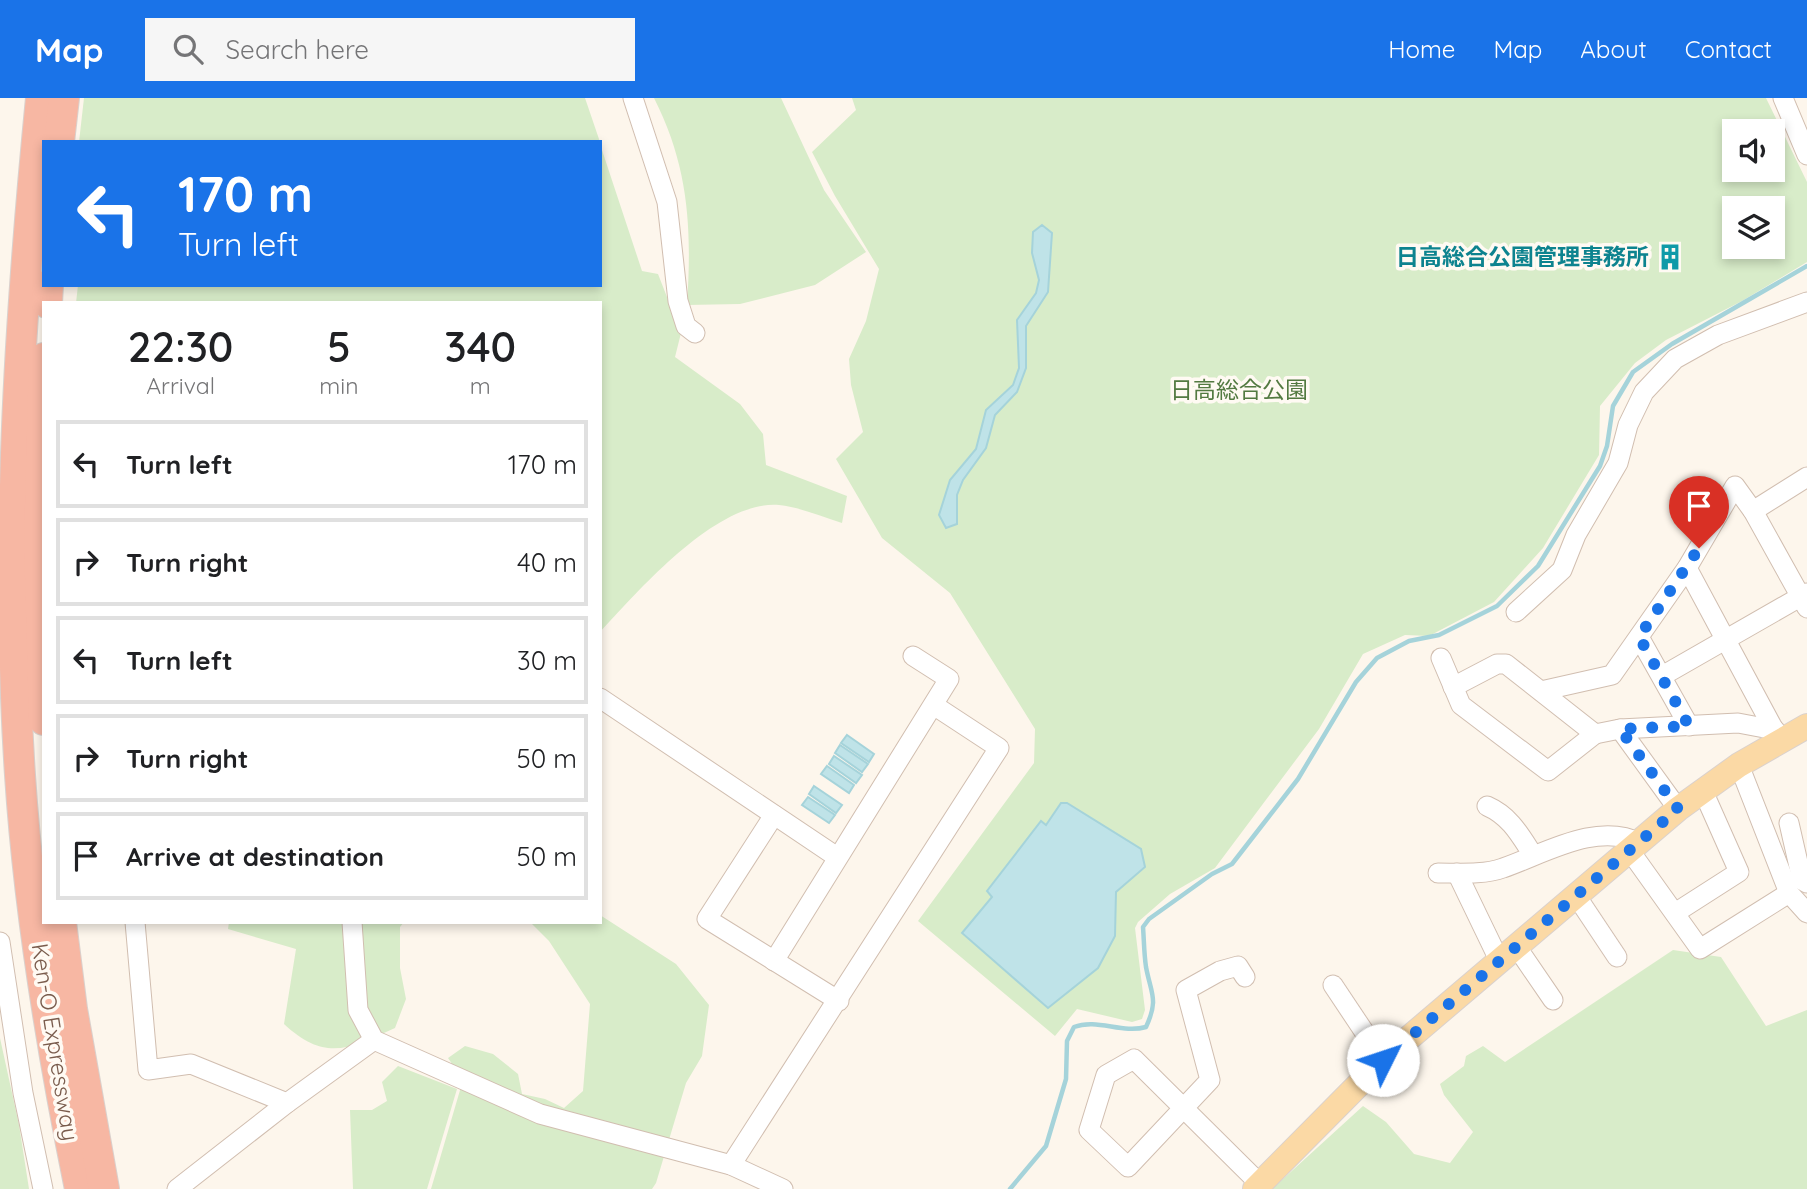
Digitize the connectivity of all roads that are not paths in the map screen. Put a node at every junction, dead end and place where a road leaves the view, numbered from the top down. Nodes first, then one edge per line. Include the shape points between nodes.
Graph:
1 (41, 98) edge
2 (64, 98) edge
3 (633, 98) edge
4 (1783, 98) edge
5 (60, 140) edge
6 (1807, 155) edge
7 (1807, 302) edge
8 (695, 333) dead end
9 (42, 431) edge
10 (1807, 477) edge
11 (1753, 511) junction
12 (1687, 568) junction
13 (1805, 600) edge
14 (1516, 612) dead end
15 (1639, 637) junction
16 (1726, 639) junction
17 (42, 648) edge
18 (913, 656) dead end
19 (1441, 658) dead end
20 (1662, 676) junction
21 (1453, 687) junction
22 (1541, 691) junction
23 (602, 699) edge
24 (935, 706) junction
25 (1689, 726) junction
26 (1807, 726) edge
27 (1620, 729) junction
28 (1595, 734) junction
29 (1778, 736) junction
30 (1739, 765) junction
31 (1703, 791) junction
32 (1488, 806) dead end
33 (1678, 809) junction
34 (774, 815) junction
35 (1762, 822) junction
36 (1798, 822) edge
37 (1635, 847) junction
38 (1533, 855) junction
39 (836, 857) junction
40 (1802, 896) edge
41 (1577, 897) junction
42 (1675, 913) junction
43 (61, 924) edge
44 (135, 924) edge
45 (352, 924) edge
46 (0, 942) edge
47 (1508, 953) junction
48 (1618, 957) dead end
49 (774, 961) junction
50 (1245, 976) dead end
51 (1333, 985) dead end
52 (1553, 1000) dead end
53 (839, 1001) junction
54 (374, 1040) junction
55 (1383, 1060) junction
56 (287, 1103) junction
57 (1184, 1109) junction
58 (731, 1165) junction
59 (1258, 1187) edge
60 (43, 1189) edge
61 (80, 1189) edge
62 (104, 1189) edge
63 (177, 1189) edge
64 (783, 1189) edge

1 - 61 highway, Ken-O Expressway via 15,426 15,653 20,776 32,895 47,1014
2 - 5 highway
3 - 8 street via 667,202 678,301 686,326
4 - 6 street
7 - 14 street via 1718,335 1675,359 1644,393 1628,425 1618,463 1576,535 1562,570
9 - 17 highway
10 - 11 street
11 - 12 street via 1735,486
11 - 13 street
12 - 15 street
12 - 16 street
13 - 16 street
15 - 20 street
15 - 22 street via 1612,674
16 - 20 street
16 - 29 street
18 - 24 street via 949,679
19 - 21 street
20 - 25 street
21 - 22 street via 1497,664 1506,664
21 - 28 street via 1461,705 1548,771
22 - 28 street
23 - 34 street
24 - 39 street
24 - 53 street via 999,748
25 - 27 street
25 - 29 street via 1738,723
26 - 29 main road
27 - 28 street
27 - 33 street
29 - 30 main road
30 - 31 main road
30 - 35 street
31 - 33 main road
31 - 42 street via 1739,872
32 - 38 street via 1513,825
33 - 37 main road
34 - 39 street
34 - 49 street via 707,919
35 - 36 street
35 - 40 street
36 - 40 street
37 - 38 street via 1627,836 1595,838
37 - 41 main road
37 - 42 street
38 - 47 street via 1501,869 1448,873
39 - 49 street
40 - 42 street via 1700,949
41 - 47 main road
41 - 48 street
43 - 62 highway, Ken-O Expressway
44 - 56 street via 148,1070 191,1064
45 - 54 street via 358,1010
46 - 60 street
47 - 52 street
47 - 55 main road
49 - 53 street
50 - 57 street via 1238,966 1186,990 1210,1080
51 - 55 street
53 - 58 street
54 - 56 street
54 - 58 street via 540,1114
55 - 59 main road
56 - 63 street
57 - 57 street via 1134,1059 1106,1075 1090,1129 1128,1167
57 - 59 street
58 - 64 street

